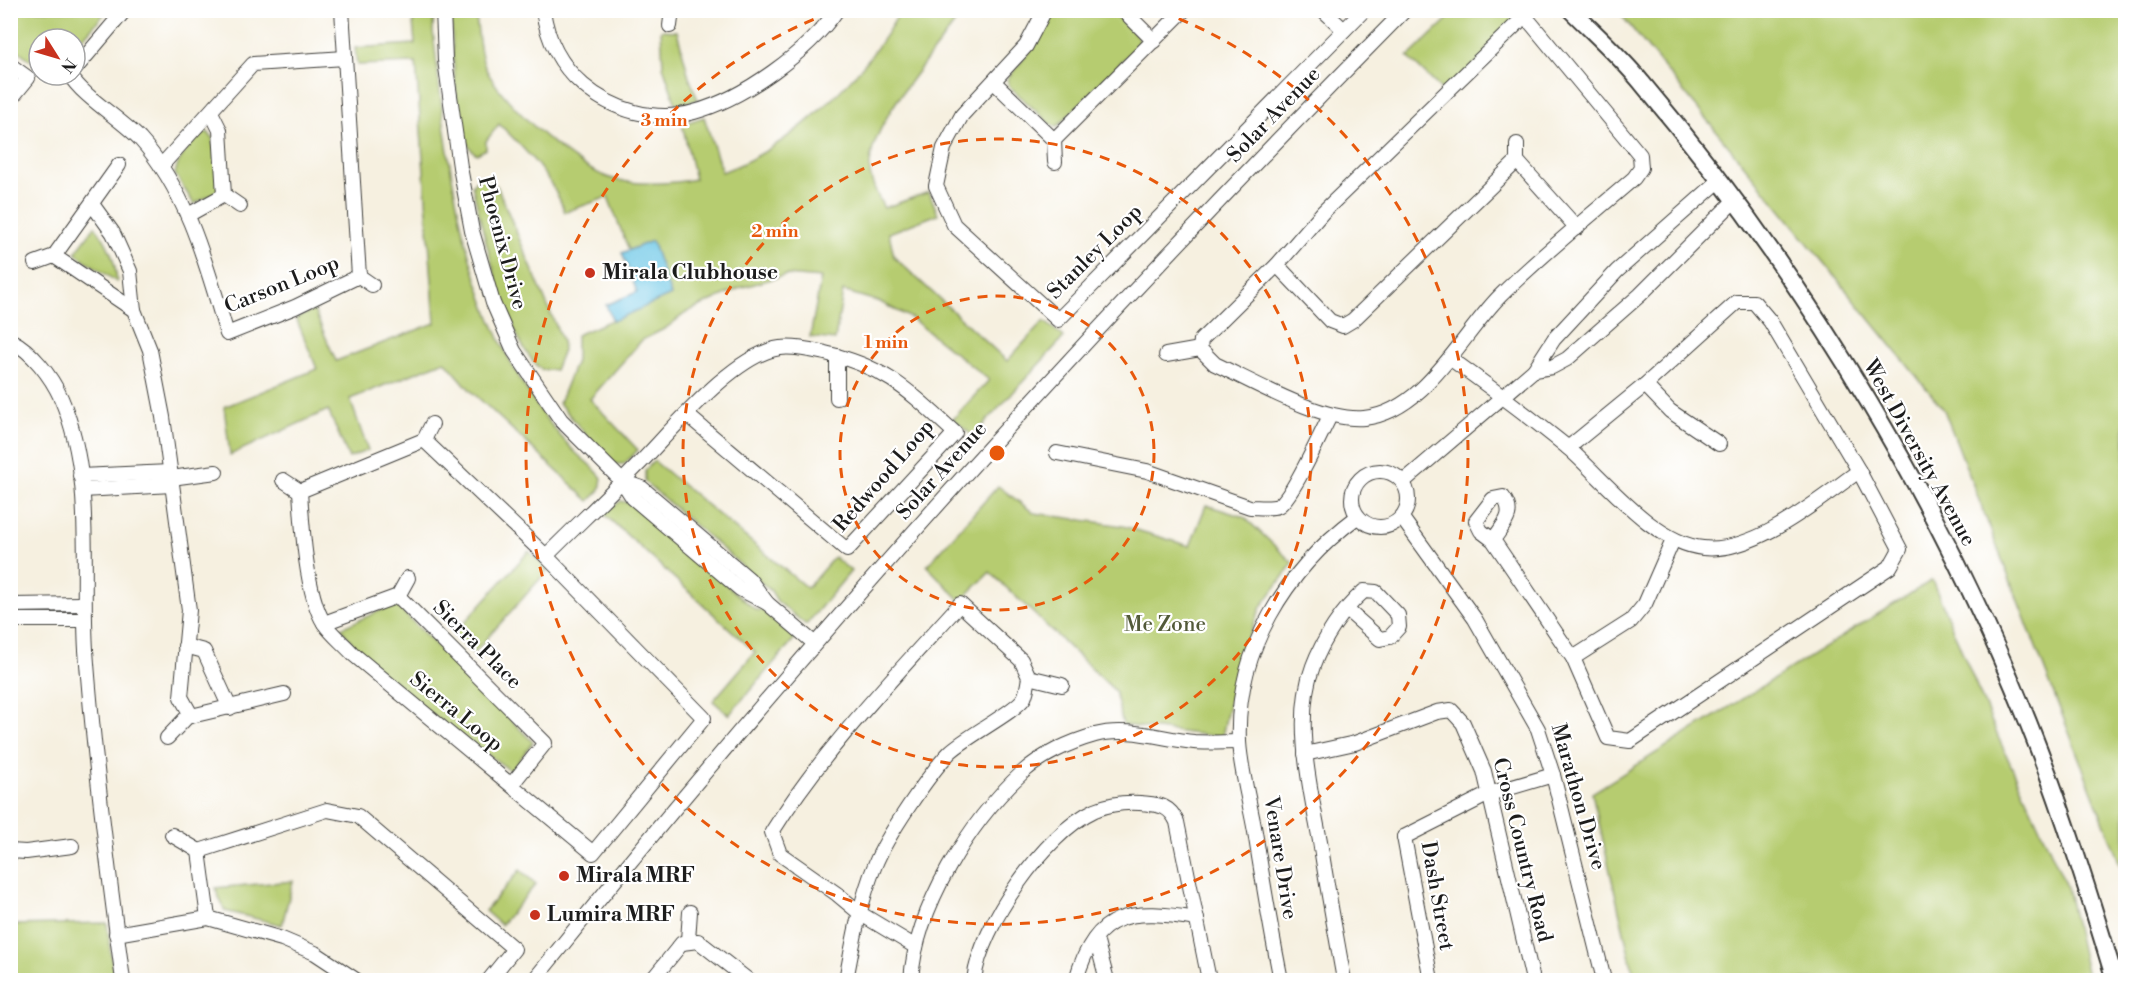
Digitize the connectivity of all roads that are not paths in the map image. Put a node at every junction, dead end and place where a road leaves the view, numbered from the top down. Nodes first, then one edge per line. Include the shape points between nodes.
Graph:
1 (125, 10) edge
2 (342, 10) edge
3 (443, 10) edge
4 (543, 10) edge
5 (672, 10) edge
6 (837, 10) edge
7 (1045, 10) edge
8 (1123, 10) edge
9 (1184, 10) edge
10 (1323, 10) edge
11 (1364, 10) edge
12 (1405, 10) edge
13 (1571, 10) edge
14 (670, 26) dead end
15 (1344, 30) junction
16 (1154, 40) junction
17 (87, 55) edge
18 (345, 58) junction
19 (10, 65) edge
20 (995, 83) junction
21 (83, 87) edge
22 (10, 100) edge
23 (211, 112) junction
24 (1054, 140) junction
25 (1517, 144) dead end
26 (1517, 161) junction
27 (1056, 162) dead end
28 (119, 165) dead end
29 (161, 166) junction
30 (1719, 182) junction
31 (224, 195) junction
32 (1734, 201) junction
33 (92, 204) junction
34 (240, 206) dead end
35 (188, 215) junction
36 (1577, 228) junction
37 (54, 256) junction
38 (34, 263) dead end
39 (1277, 265) junction
40 (359, 276) junction
41 (372, 285) dead end
42 (134, 310) junction
43 (10, 340) edge
44 (1200, 349) junction
45 (1166, 355) dead end
46 (837, 356) junction
47 (1451, 359) junction
48 (1534, 370) junction
49 (1645, 385) junction
50 (1502, 395) junction
51 (837, 398) dead end
52 (686, 414) junction
53 (1330, 416) junction
54 (432, 424) dead end
55 (424, 440) junction
56 (1719, 444) dead end
57 (1568, 448) junction
58 (1057, 453) dead end
59 (1859, 471) junction
60 (216, 472) dead end
61 (81, 476) junction
62 (171, 478) junction
63 (283, 480) dead end
64 (622, 481) junction
65 (1403, 482) junction
66 (83, 490) junction
67 (300, 491) junction
68 (1357, 517) junction
69 (1402, 518) junction
70 (1494, 540) dead end
71 (1673, 540) junction
72 (546, 556) junction
73 (408, 578) dead end
74 (398, 596) junction
75 (83, 604) junction
76 (10, 605) edge
77 (1347, 610) dead end
78 (10, 620) edge
79 (84, 620) junction
80 (324, 622) junction
81 (814, 643) junction
82 (185, 646) junction
83 (1573, 658) junction
84 (1029, 676) junction
85 (1062, 685) dead end
86 (284, 694) dead end
87 (230, 708) junction
88 (191, 715) junction
89 (167, 738) dead end
90 (1239, 742) junction
91 (1305, 754) junction
92 (1553, 775) junction
93 (512, 784) junction
94 (1489, 794) junction
95 (1393, 827) dead end
96 (172, 835) dead end
97 (1404, 837) junction
98 (72, 846) dead end
99 (10, 851) edge
100 (199, 851) junction
101 (690, 912) dead end
102 (861, 914) junction
103 (208, 918) junction
104 (1197, 919) junction
105 (116, 934) junction
106 (1096, 939) junction
107 (688, 940) junction
108 (916, 947) junction
109 (123, 981) edge
110 (356, 981) edge
111 (489, 981) edge
112 (534, 981) edge
113 (652, 981) edge
114 (748, 981) edge
115 (846, 981) edge
116 (911, 981) edge
117 (974, 981) edge
118 (1076, 981) edge
119 (1107, 981) edge
120 (1209, 981) edge
121 (1281, 981) edge
122 (1344, 981) edge
123 (1431, 981) edge
124 (1533, 981) edge
125 (1604, 981) edge
126 (2115, 981) edge

1 - 17 street
2 - 18 street, Carson Loop
3 - 64 street, Phoenix Drive via 445,60 460,167 472,231 493,303 514,351 561,420
4 - 6 street via 546,33 570,74 598,98 632,112 665,116 694,112 742,91 788,61
5 - 14 street
7 - 20 street, Stanley Loop via 1026,46
8 - 16 street
9 - 16 street
10 - 15 street
11 - 15 street, Stanley Loop
12 - 81 street, Solar Avenue via 1073,358
13 - 30 street, West Diversity Avenue via 1641,82
15 - 20 street, Stanley Loop via 1058,320 954,225 936,186 944,148 962,115
16 - 24 street
18 - 23 street via 253,64
18 - 40 street, Carson Loop
19 - 22 street via 27,78
20 - 24 street
21 - 29 street, Carson Loop via 139,139
23 - 29 street
23 - 31 street via 220,130
24 - 27 street
25 - 26 street
26 - 36 street
26 - 39 street via 1353,320 1342,326 1330,321
28 - 33 street
29 - 35 street, Carson Loop
30 - 32 street, West Diversity Avenue
30 - 48 street via 1617,271 1554,339
31 - 34 street
31 - 35 street
32 - 48 street via 1640,295 1567,359
32 - 126 street, West Diversity Avenue via 1861,388 1960,574 2038,748 2082,867
33 - 37 street
33 - 42 street via 113,232 130,271
35 - 40 street, Carson Loop via 227,334
36 - 39 street via 1634,178 1641,168 1640,155 1525,16 1323,212
36 - 47 street via 1499,297
37 - 38 street
37 - 42 street
39 - 44 street via 1201,340
40 - 41 street
42 - 62 street via 150,350
43 - 61 street via 45,371 61,398
44 - 45 street
44 - 53 street via 1215,364
46 - 51 street
46 - 52 street, Redwood Loop via 804,348 779,348 723,379
46 - 52 street, Redwood Loop via 879,370 955,433 847,550
47 - 50 street
47 - 53 street via 1391,411 1364,418
48 - 50 street
49 - 56 street via 1671,411
49 - 57 street
49 - 59 street via 1737,302 1754,302 1770,321
50 - 57 street
50 - 65 street
52 - 64 street, Redwood Loop
53 - 58 street via 1290,492 1279,505 1267,508 1250,507 1147,471
54 - 55 street
55 - 67 street
55 - 72 street, Sierra Loop
57 - 71 street
59 - 71 street via 1767,533 1704,548
59 - 83 street via 1900,549 1890,567 1630,741 1608,738
60 - 62 street
61 - 62 street
61 - 66 street
62 - 66 street
62 - 82 street via 189,610
63 - 67 street
64 - 72 street, Redwood Loop
64 - 81 street, Phoenix Drive via 642,488 749,579 767,603
65 - 68 street via 1381,471 1364,475 1351,499
65 - 69 street via 1408,500
66 - 75 street
67 - 80 street, Sierra Loop via 313,589
68 - 69 street via 1379,528
68 - 90 street, Venare Drive via 1308,561 1269,613 1252,652
69 - 92 street, Marathon Drive via 1501,660 1538,729
70 - 83 street
71 - 83 street via 1645,604 1631,621
72 - 93 street, Sierra Loop via 704,718 593,853
73 - 74 street
74 - 80 street
74 - 93 street, Sierra Place via 544,743
75 - 76 street
75 - 79 street
77 - 91 street via 1312,667 1306,700
78 - 79 street
79 - 105 street via 91,720
80 - 93 street, Sierra Loop via 353,654
81 - 112 street, Solar Avenue
82 - 87 street via 204,651
82 - 88 street via 181,697
84 - 85 street
84 - 102 street via 1025,697 950,753 911,804 875,865
84 - 102 street via 1021,660 960,604 791,802 772,832 780,854
86 - 87 street
87 - 88 street
88 - 89 street
90 - 108 street via 1193,742 1135,733 1096,734 1054,751 1023,771 990,808 956,856 932,900
90 - 121 street, Venare Drive
91 - 94 street, Cross Country Road via 1355,743 1451,710 1463,723 1484,771
91 - 122 street
92 - 94 street, Dash Street
92 - 125 street, Marathon Drive
94 - 97 street, Dash Street
94 - 124 street, Cross Country Road
95 - 97 street
96 - 100 street
97 - 123 street, Dash Street
98 - 99 street
100 - 103 street
100 - 111 street via 327,810 358,816 514,949
101 - 107 street
102 - 108 street
102 - 115 street
103 - 105 street
103 - 110 street via 282,939 315,953
104 - 106 street via 1139,914 1118,918
104 - 117 street via 1172,811 1161,805 1124,802 1096,810 1068,827 1023,876 993,927
104 - 120 street
105 - 109 street
106 - 118 street via 1085,955
106 - 119 street
107 - 113 street
107 - 114 street via 698,941
108 - 116 street

